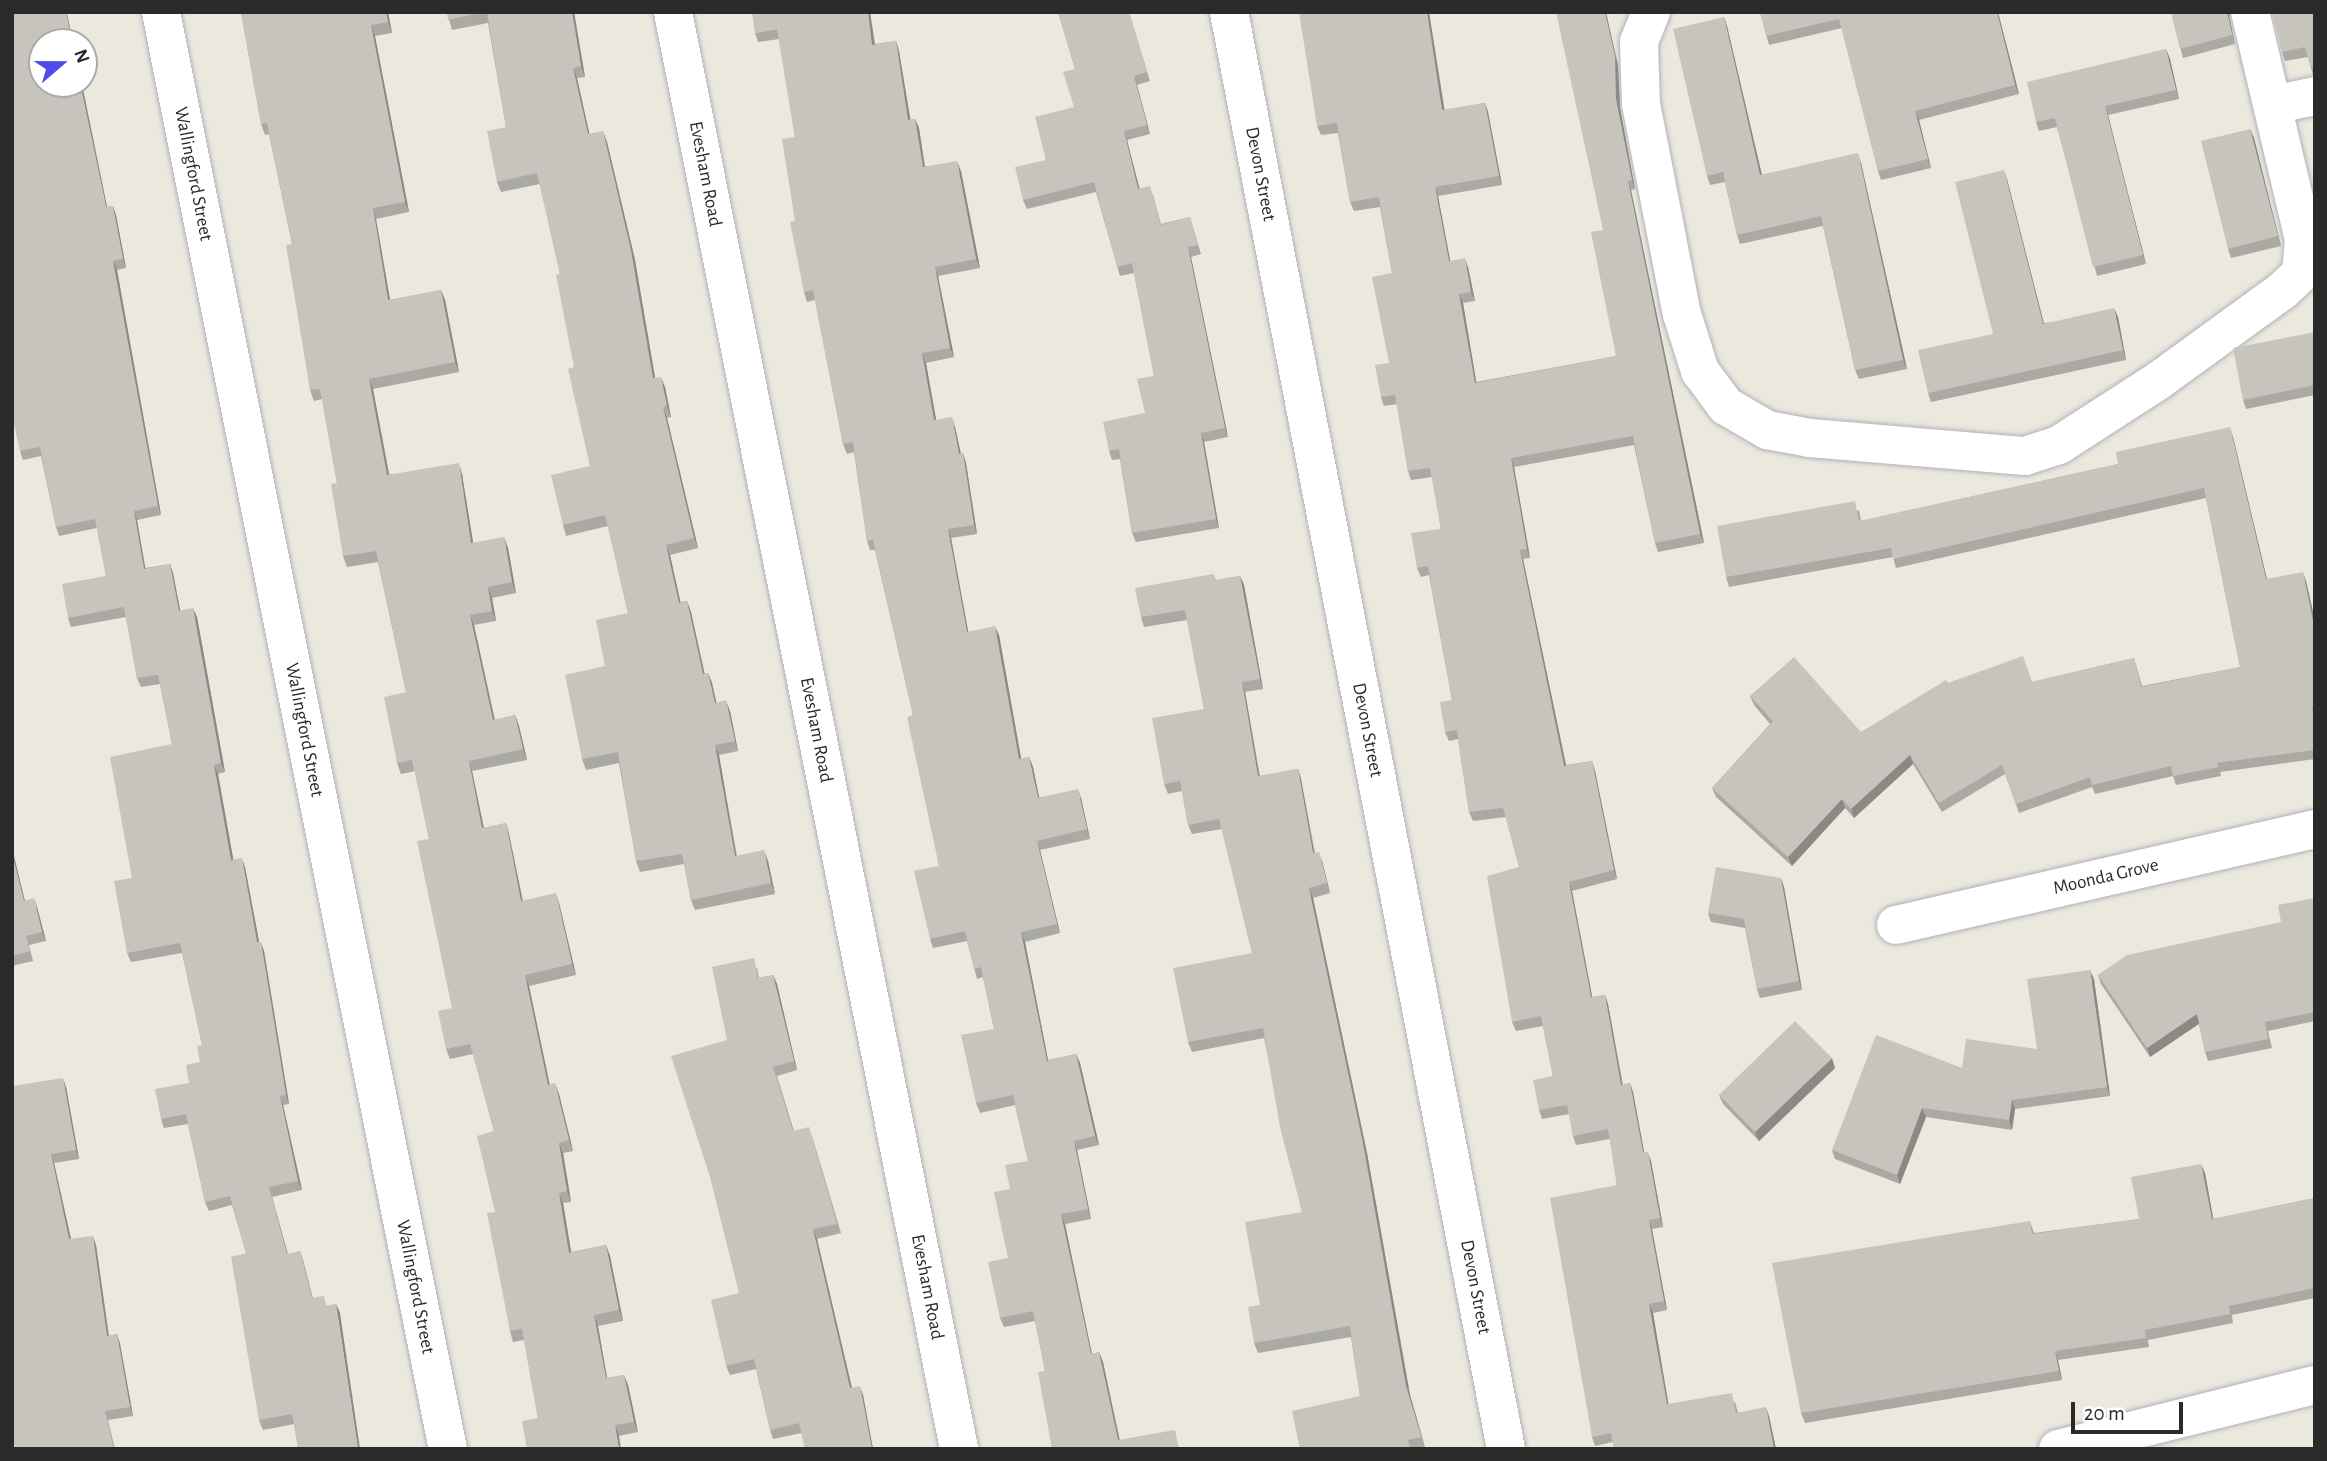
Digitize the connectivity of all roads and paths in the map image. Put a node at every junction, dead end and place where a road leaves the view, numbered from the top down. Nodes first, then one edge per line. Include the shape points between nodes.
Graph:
1 (161, 12) edge
2 (673, 12) edge
3 (1229, 12) edge
4 (1651, 12) edge
5 (2249, 12) edge
6 (2315, 96) edge
7 (2273, 105) junction
8 (2308, 273) edge
9 (2315, 829) edge
10 (1896, 925) dead end
11 (2315, 1385) edge
12 (448, 1449) edge
13 (960, 1449) edge
14 (1506, 1449) edge
15 (2058, 1449) edge

1 - 12 street, Wallingford Street
2 - 13 street, Evesham Road
3 - 14 street, Devon Street
4 - 8 street via 1639,42 1641,104 1682,314 1700,371 1726,406 1767,429 1810,438 2025,456 2059,445 2158,381
5 - 7 street
6 - 7 street
7 - 8 street
9 - 10 street, Moonda Grove
11 - 15 street

